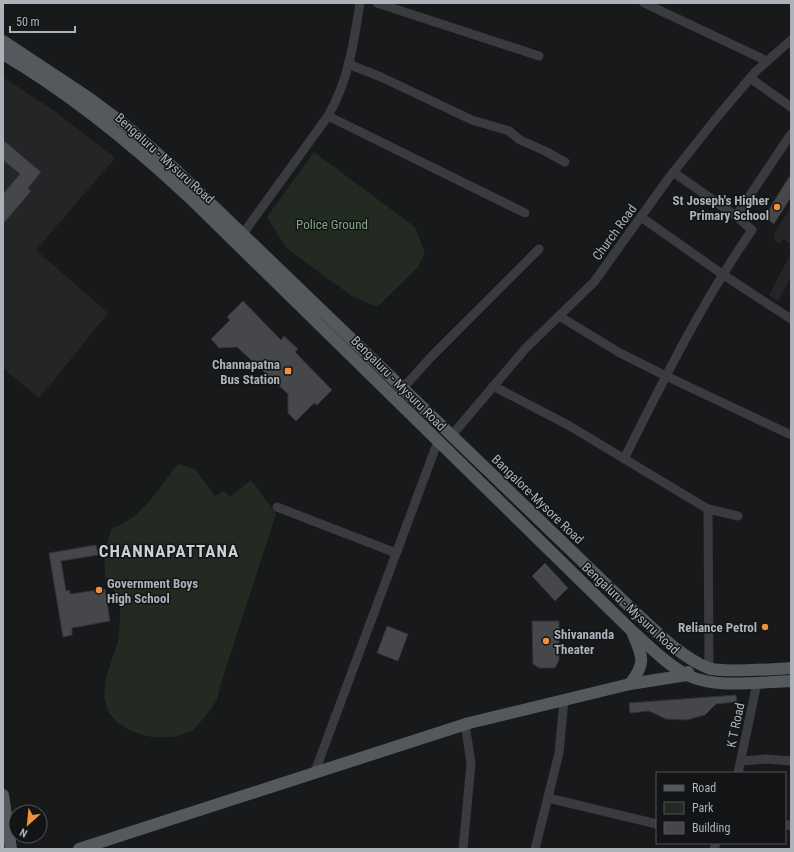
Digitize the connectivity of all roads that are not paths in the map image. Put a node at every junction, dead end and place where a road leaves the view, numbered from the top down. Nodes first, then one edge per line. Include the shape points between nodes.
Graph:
1 (360, 3) edge
2 (376, 3) edge
3 (644, 3) edge
4 (791, 40) edge
5 (3, 41) edge
6 (3, 54) edge
7 (540, 56) dead end
8 (767, 61) junction
9 (348, 64) junction
10 (750, 78) junction
11 (791, 107) edge
12 (328, 116) junction
13 (791, 134) edge
14 (565, 162) dead end
15 (673, 172) junction
16 (525, 213) dead end
17 (736, 216) junction
18 (641, 217) junction
19 (242, 235) junction
20 (540, 249) dead end
21 (258, 256) junction
22 (722, 274) junction
23 (559, 316) junction
24 (791, 319) edge
25 (377, 363) junction
26 (368, 372) junction
27 (666, 376) junction
28 (493, 386) junction
29 (403, 388) junction
30 (789, 434) dead end
31 (452, 435) junction
32 (438, 441) junction
33 (624, 459) junction
34 (277, 507) dead end
35 (708, 509) junction
36 (738, 516) dead end
37 (396, 553) junction
38 (631, 630) junction
39 (692, 659) junction
40 (709, 668) junction
41 (791, 668) edge
42 (687, 675) junction
43 (701, 679) junction
44 (791, 681) edge
45 (757, 683) junction
46 (630, 684) junction
47 (564, 700) junction
48 (465, 724) junction
49 (741, 761) junction
50 (791, 761) edge
51 (738, 772) edge
52 (314, 774) junction
53 (3, 795) edge
54 (548, 798) junction
55 (656, 824) edge
56 (6, 835) edge
57 (11, 849) edge
58 (79, 849) edge
59 (462, 849) edge
60 (535, 849) edge

1 - 9 street via 355,40
2 - 7 street
3 - 8 street
4 - 8 street, Church Road
5 - 19 main road, Bengaluru - Mysuru Road via 64,80 124,124 226,217
6 - 21 main road, Bengaluru - Mysuru Road via 60,90 139,150
8 - 10 street, Church Road
9 - 12 street via 337,101
9 - 14 street via 381,76 472,120 509,130 520,140
10 - 11 street
10 - 15 street, Church Road
12 - 16 street
12 - 19 street
13 - 17 street
15 - 17 street
15 - 18 street, Church Road
17 - 22 street via 752,230
18 - 22 street
18 - 23 street, Church Road via 594,282
19 - 21 main road, Bengaluru - Mysuru Road
20 - 29 street
21 - 25 main road, Bengaluru - Mysuru Road
21 - 26 main road, Bengaluru - Mysuru Road
22 - 24 street
22 - 27 street
23 - 27 street via 620,353
23 - 28 street, Church Road via 525,349
25 - 26 main road
25 - 29 main road, Bengaluru - Mysuru Road
26 - 32 main road, Bengaluru - Mysuru Road
27 - 30 street
27 - 33 street
28 - 31 street, Church Road
28 - 33 street via 568,425
29 - 31 main road, Bengaluru - Mysuru Road
31 - 39 main road, Bangalore-Mysore Road via 637,614 680,652
32 - 37 street
32 - 38 main road, Bengaluru - Mysuru Road
33 - 35 street
34 - 37 street
35 - 36 street
35 - 40 street
37 - 52 street
38 - 42 main road, Bengaluru - Mysuru Road
38 - 46 main road via 641,661 640,671
39 - 40 main road, Bangalore-Mysore Road
39 - 42 main road
40 - 41 main road, Bangalore-Mysore Road
40 - 43 main road
42 - 43 main road, Bengaluru - Mysuru Road
42 - 46 main road
43 - 45 main road, Bengaluru - Mysuru Road
44 - 45 main road, Bengaluru - Mysuru Road
45 - 49 street, K T Road
46 - 47 main road
47 - 48 main road
47 - 54 street via 559,753
48 - 52 main road
48 - 59 street via 471,763
49 - 50 street
49 - 51 street, K T Road
52 - 58 main road
53 - 56 main road
54 - 55 street
54 - 60 street
56 - 57 main road

